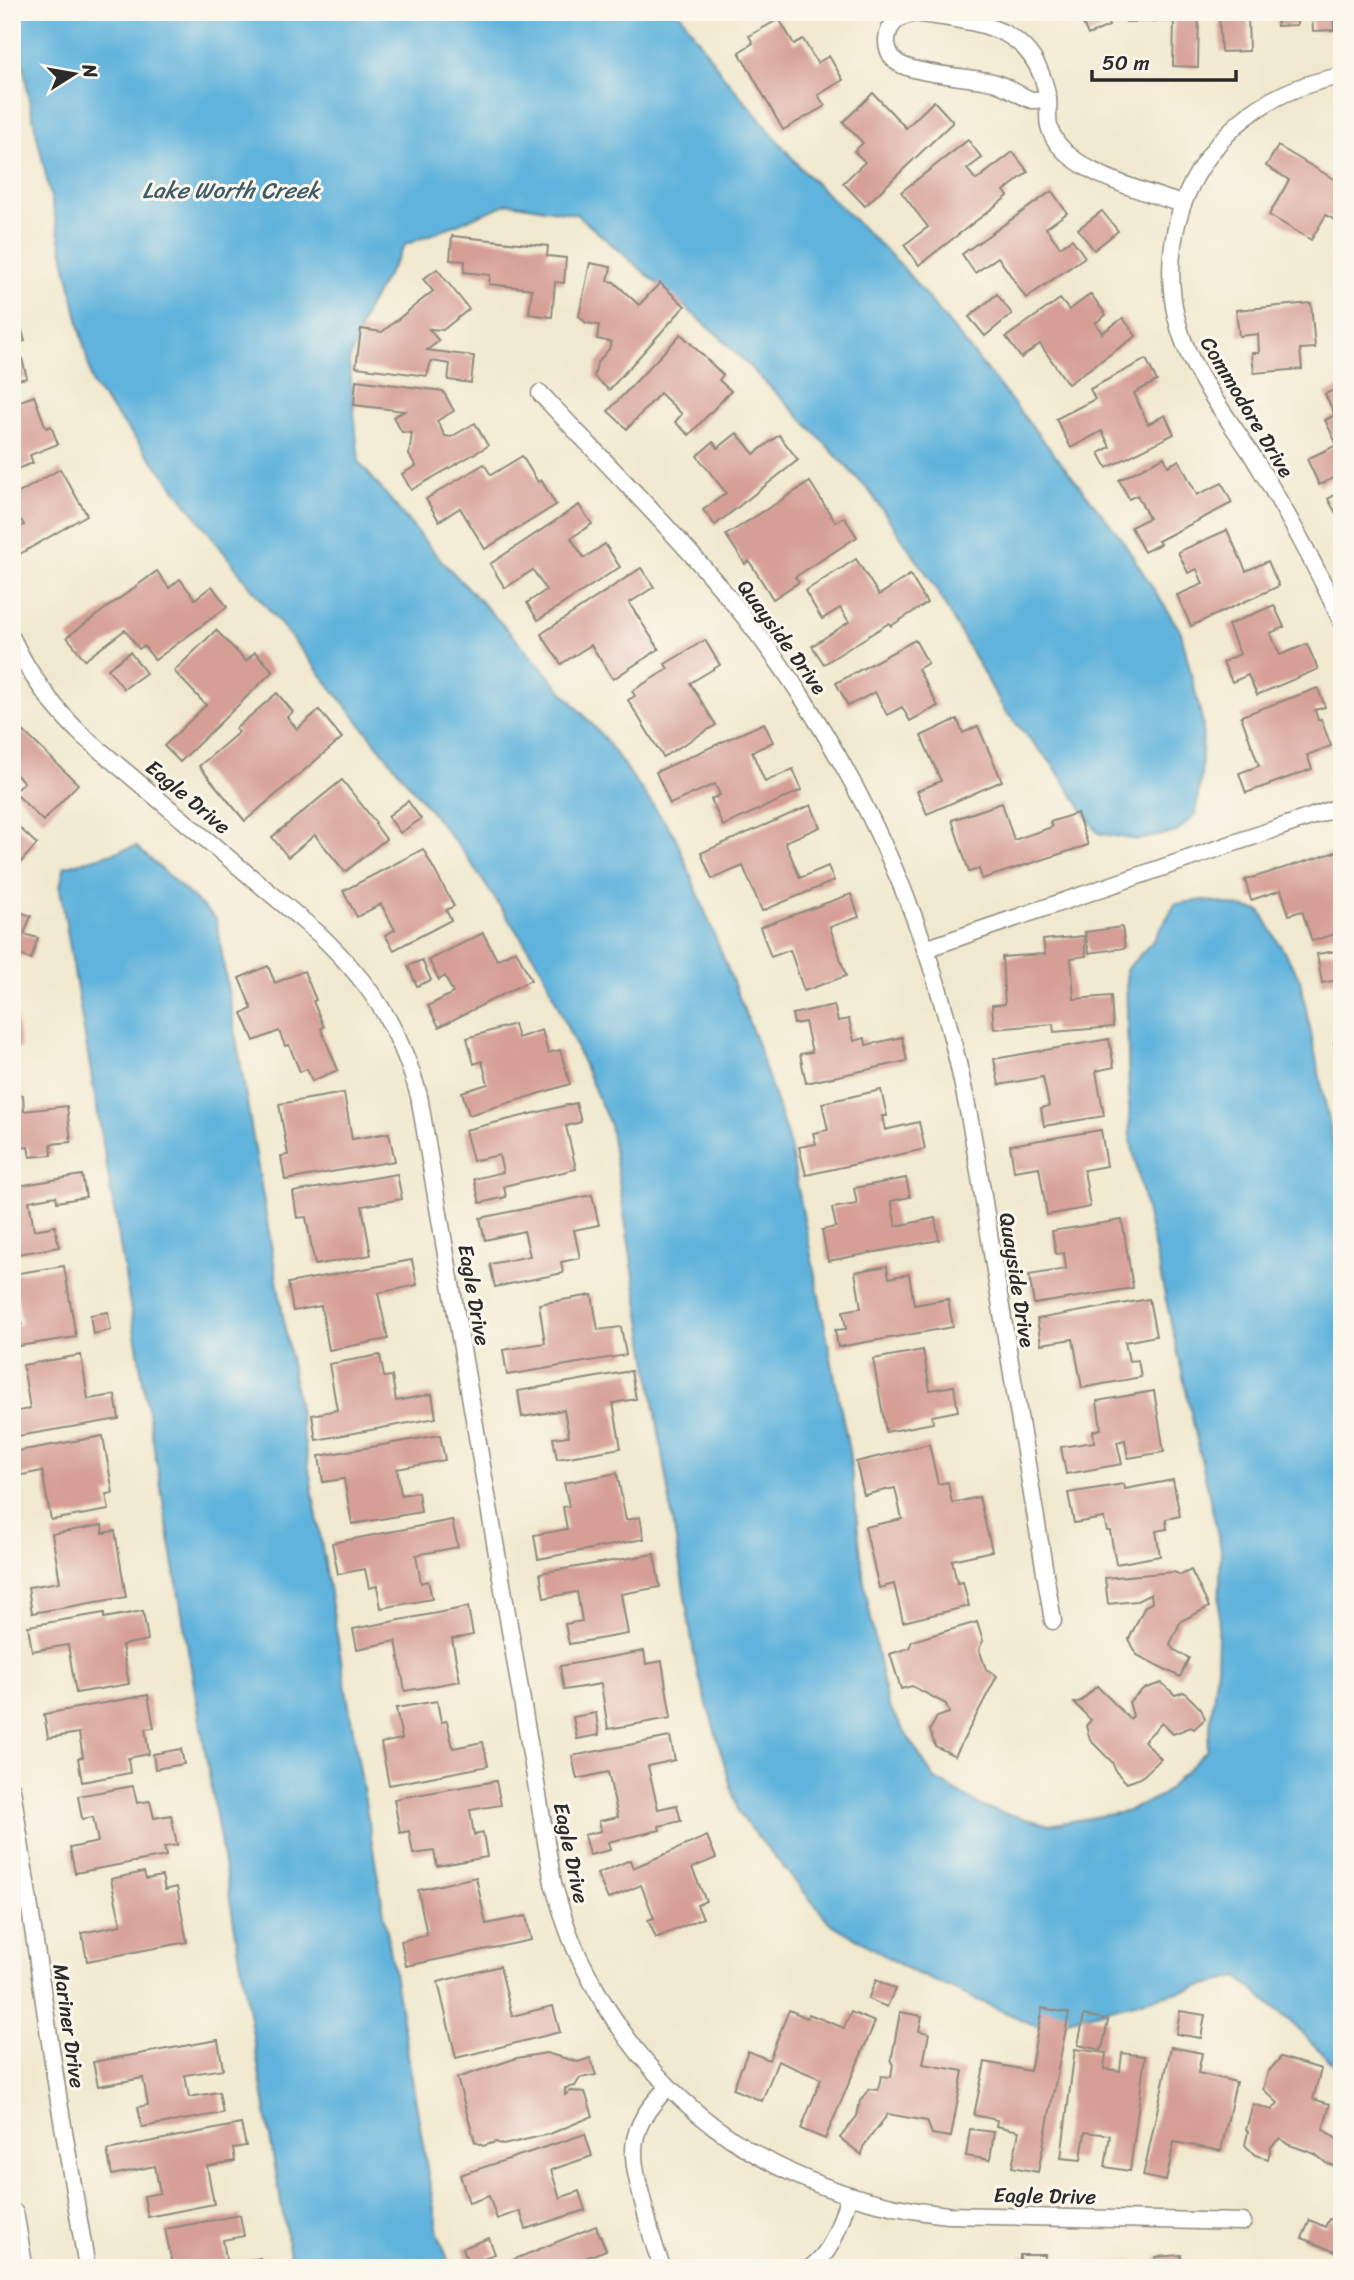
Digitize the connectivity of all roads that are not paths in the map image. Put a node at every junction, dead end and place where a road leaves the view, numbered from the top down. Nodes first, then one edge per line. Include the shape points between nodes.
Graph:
1 (1342, 76) edge
2 (1048, 99) junction
3 (1182, 204) junction
4 (540, 393) dead end
5 (1342, 623) edge
6 (12, 638) edge
7 (17, 661) edge
8 (1342, 806) edge
9 (925, 949) junction
10 (1053, 1621) dead end
11 (12, 1789) edge
12 (668, 2087) junction
13 (849, 2196) junction
14 (12, 2215) edge
15 (1242, 2222) dead end
16 (21, 2268) edge
17 (87, 2268) edge
18 (663, 2268) edge
19 (810, 2268) edge

1 - 3 street, Commodore Drive via 1283,93 1234,126 1197,173
2 - 2 street via 1029,100 998,84 897,63 889,52 891,25 915,13 1002,30 1034,58
2 - 3 street via 1049,128 1074,160 1100,175
3 - 5 street, Commodore Drive via 1170,278 1181,336 1295,531
4 - 9 street, Quayside Drive via 725,593 800,694 871,818
6 - 7 street, Eagle Drive
7 - 12 street, Eagle Drive via 82,736 350,963 401,1044 419,1096 553,1883 568,1930 601,2000
8 - 9 street
9 - 10 street, Quayside Drive via 967,1105
11 - 17 street, Mariner Drive
12 - 13 street, Eagle Drive via 746,2149 790,2173
12 - 18 street via 642,2117 634,2144 636,2175
13 - 15 street, Eagle Drive via 947,2215
13 - 19 street via 832,2242
14 - 16 street

